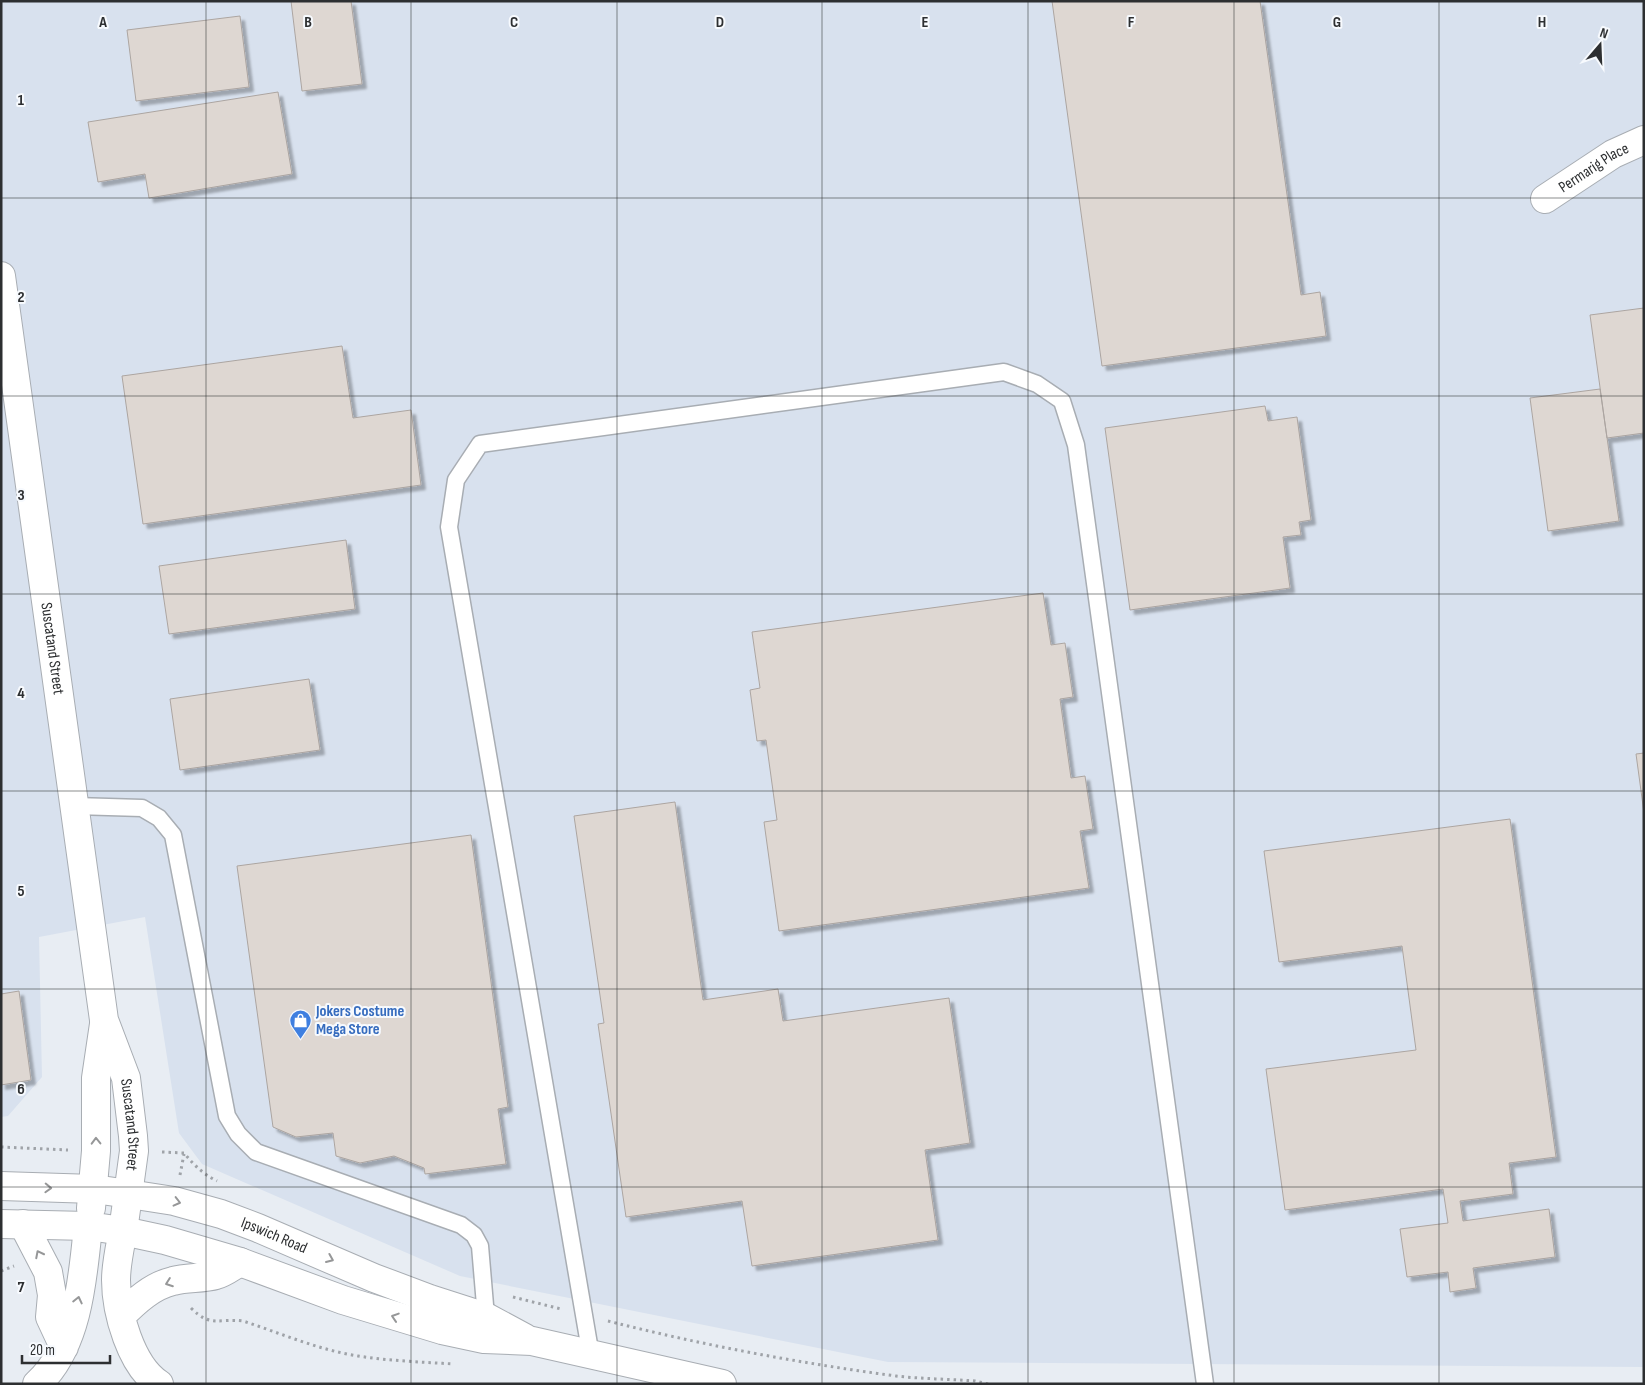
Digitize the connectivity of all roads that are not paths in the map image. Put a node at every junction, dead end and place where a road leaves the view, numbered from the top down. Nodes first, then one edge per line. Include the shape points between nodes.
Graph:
1 (1644, 140) edge
2 (1545, 199) dead end
3 (1, 276) edge
4 (75, 806) junction
5 (104, 1020) junction
6 (1, 1186) edge
7 (94, 1189) junction
8 (129, 1194) junction
9 (12, 1224) edge
10 (88, 1226) junction
11 (123, 1231) junction
12 (240, 1262) junction
13 (121, 1316) junction
14 (486, 1317) junction
15 (532, 1341) junction
16 (64, 1347) junction
17 (591, 1356) junction
18 (37, 1384) edge
19 (160, 1384) edge
20 (722, 1384) edge
21 (1205, 1384) edge

1 - 2 main road, Permarig Place via 1613,154
3 - 4 main road, Suscatand Street
4 - 5 main road, Suscatand Street
4 - 14 lane via 142,808 159,818 173,835 227,1116 238,1134 256,1152 461,1225 474,1235 480,1246
7 -> 5 main road, Suscatand Street via 96,1078
5 - 8 main road, Suscatand Street via 126,1078 134,1151
6 -> 7 main road, Ipswich Road
7 - 8 main road, Ipswich Road
7 - 10 main road, Suscatand Street
8 - 11 main road, Suscatand Street
8 -> 14 main road, Ipswich Road via 174,1201 221,1214 421,1296
9 - 10 main road, Ipswich Road
16 -> 9 main road via 50,1317 52,1295 48,1272
10 - 11 main road, Ipswich Road
16 -> 10 main road, Suscatand Street via 79,1294
11 - 12 main road, Ipswich Road
11 - 13 main road, Suscatand Street via 116,1282
12 -> 13 main road via 216,1275 172,1281 154,1289 139,1298
15 -> 12 main road, Ipswich Road via 484,1339 424,1326
13 - 19 main road, Suscatand Street via 132,1351
14 - 15 main road, Ipswich Road
15 - 17 main road, Ipswich Road
16 - 18 main road, Suscatand Street
17 - 20 main road, Ipswich Road
17 - 21 lane via 449,527 456,480 480,444 1004,372 1037,384 1062,400 1076,444

